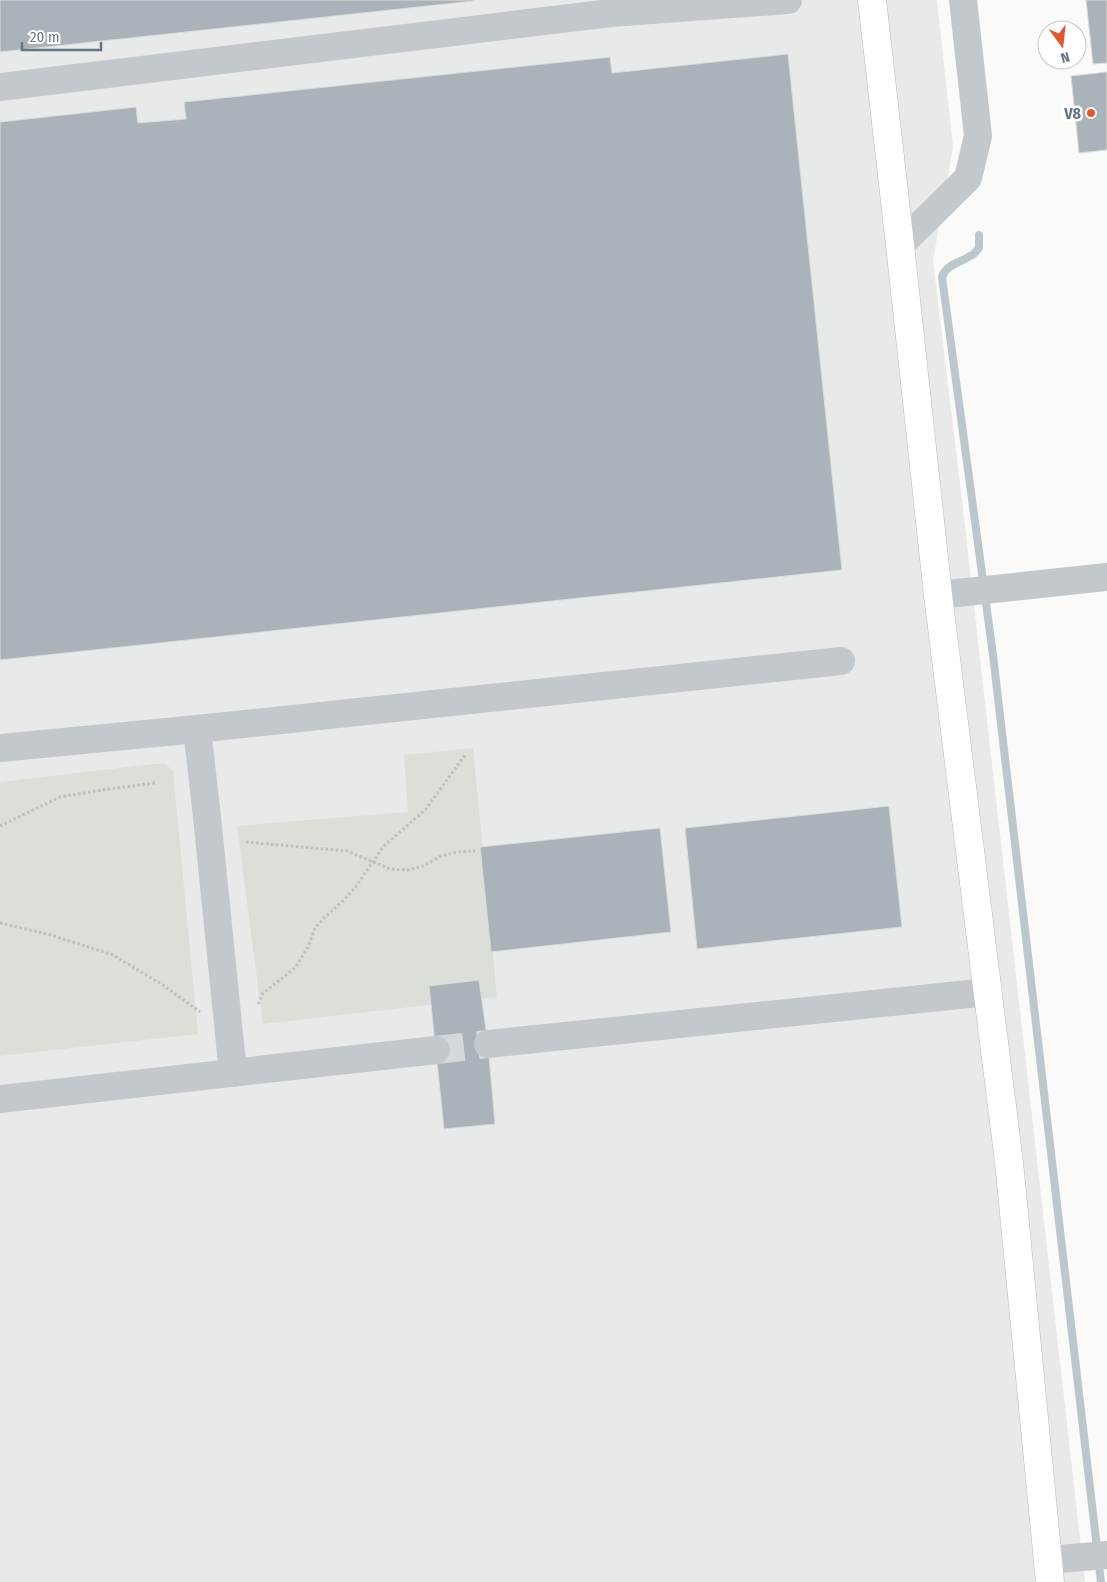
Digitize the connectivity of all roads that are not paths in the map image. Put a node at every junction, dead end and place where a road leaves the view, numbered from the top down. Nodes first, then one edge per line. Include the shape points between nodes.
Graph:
1 (788, 0) edge
2 (872, 0) edge
3 (963, 0) edge
4 (610, 7) edge
5 (0, 88) edge
6 (900, 245) junction
7 (1107, 577) edge
8 (938, 595) junction
9 (841, 661) dead end
10 (197, 729) junction
11 (0, 748) edge
12 (988, 992) junction
13 (488, 1044) tunnel mouth
14 (436, 1050) tunnel mouth
15 (233, 1073) junction
16 (0, 1099) edge
17 (1107, 1555) edge
18 (1049, 1571) edge

1 - 4 street
2 - 6 main road
3 - 6 street via 978,136 968,178
4 - 5 street
6 - 8 main road
7 - 8 street
8 - 12 main road
9 - 10 street
10 - 11 street
10 - 15 street
12 - 13 street
12 - 18 main road via 1009,1162
14 - 15 street
15 - 16 street
17 - 18 street

